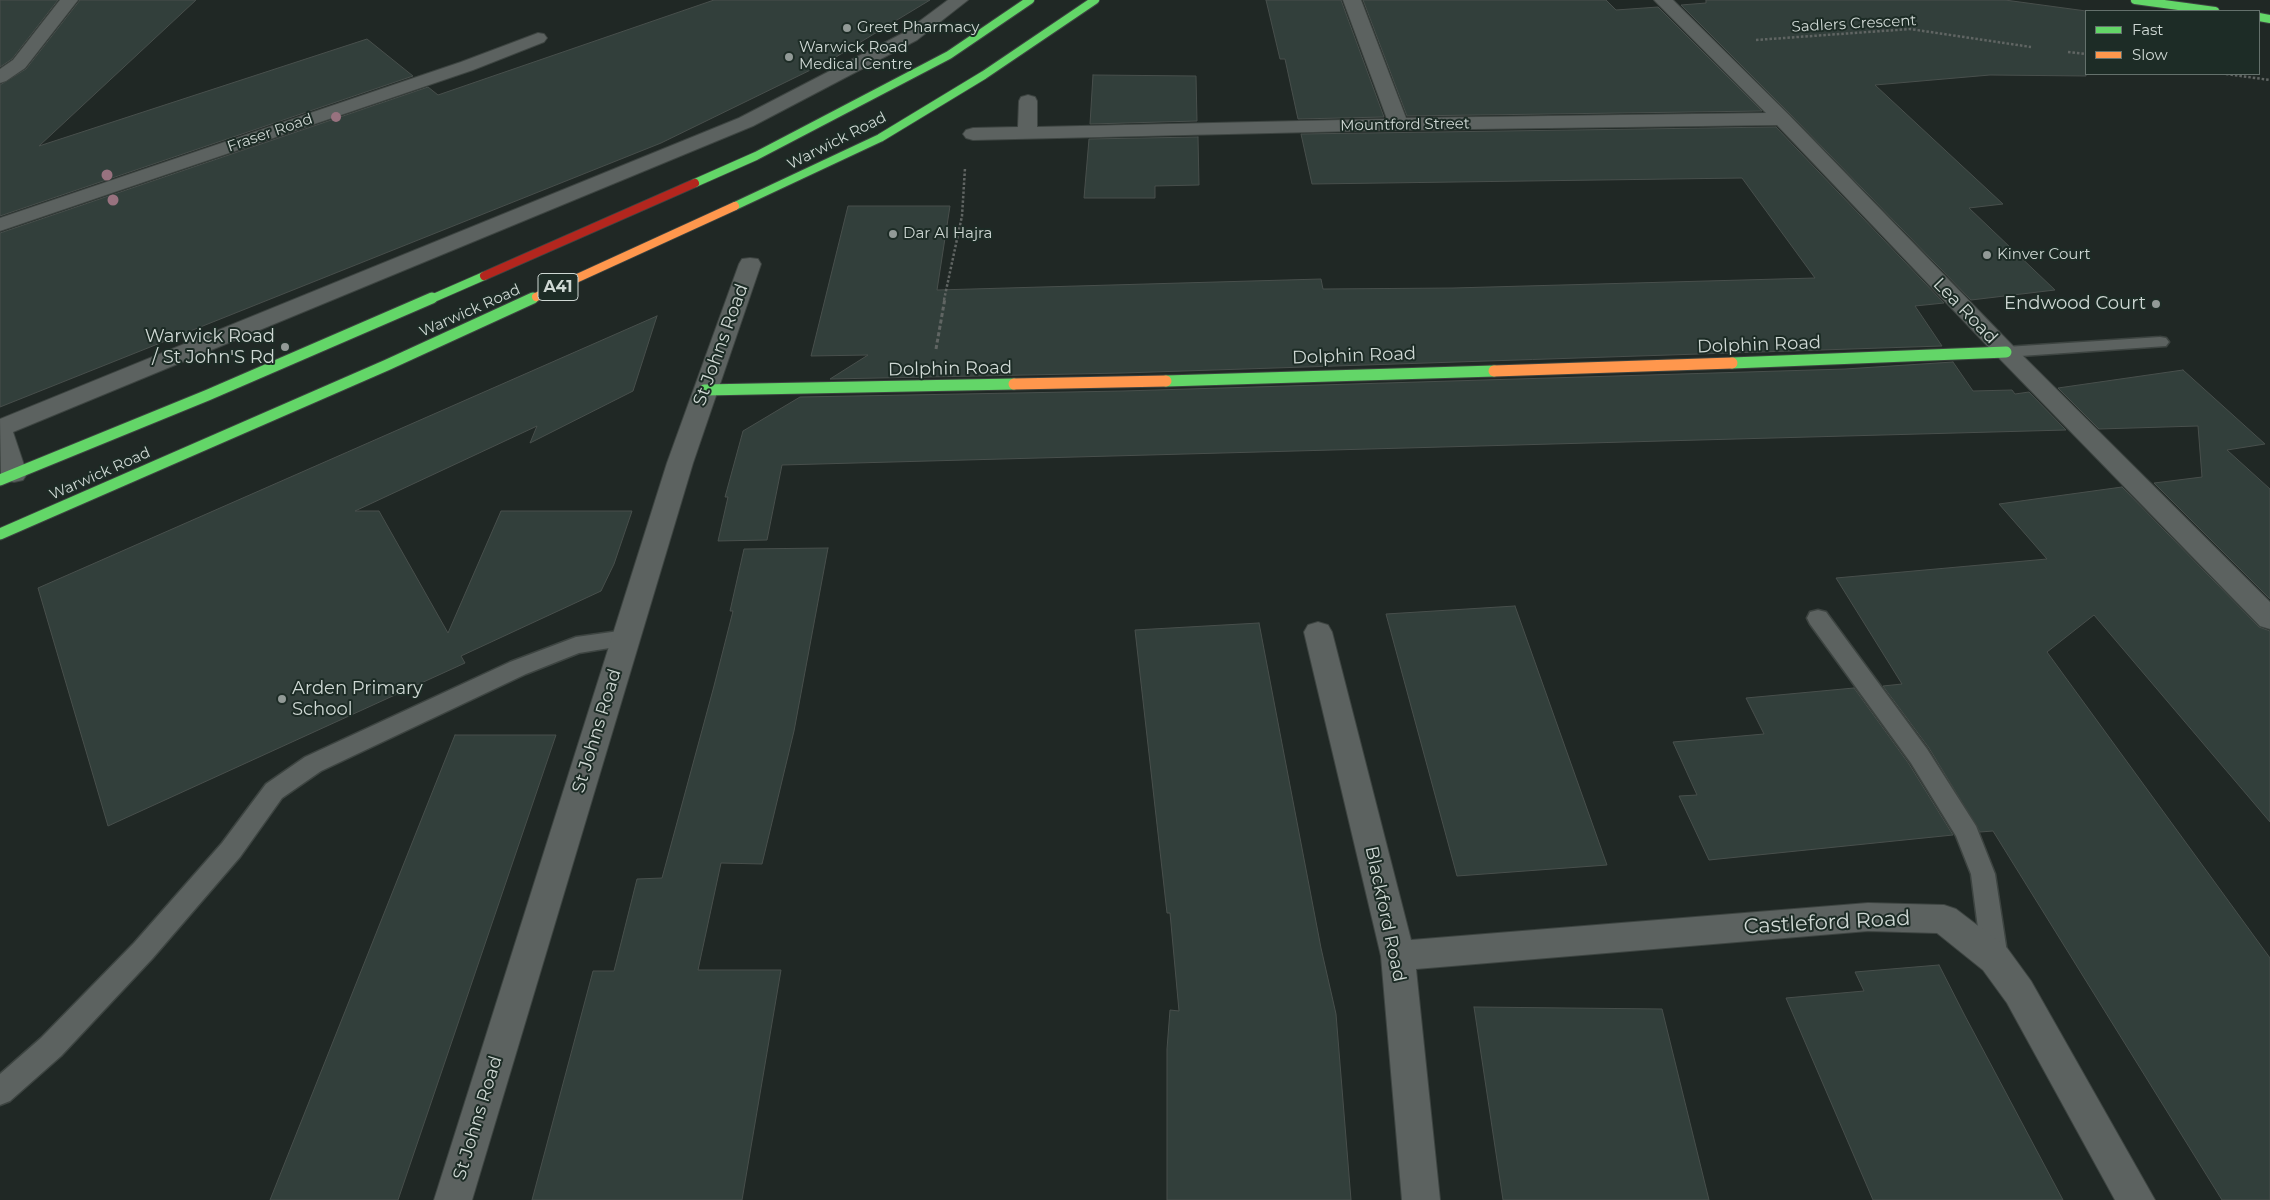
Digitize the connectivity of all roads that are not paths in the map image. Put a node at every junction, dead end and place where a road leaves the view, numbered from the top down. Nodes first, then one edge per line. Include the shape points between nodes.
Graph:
1 (70, 0) edge
2 (959, 0) edge
3 (1030, 0) edge
4 (1095, 0) edge
5 (1352, 0) edge
6 (1663, 0) edge
7 (2135, 0) edge
8 (2208, 10) edge
9 (538, 38) dead end
10 (0, 77) edge
11 (1028, 101) dead end
12 (1782, 118) junction
13 (1399, 124) junction
14 (1027, 133) junction
15 (973, 134) dead end
16 (0, 225) edge
17 (750, 264) dead end
18 (2160, 342) dead end
19 (2006, 352) junction
20 (704, 390) junction
21 (0, 428) edge
22 (7, 477) edge
23 (0, 534) edge
24 (1818, 618) dead end
25 (2270, 619) edge
26 (1318, 632) dead end
27 (626, 638) junction
28 (1398, 956) junction
29 (1995, 959) junction
30 (0, 1092) edge
31 (453, 1200) edge
32 (1421, 1200) edge
33 (2136, 1200) edge

1 - 10 street via 19,64
2 - 21 street via 911,36 746,122
3 - 22 main road, Warwick Road / A41 via 949,55 756,156 368,327
4 - 23 main road, Warwick Road / A41 via 984,76 880,138 396,361
5 - 13 street
6 - 12 street, Lea Road
7 - 8 main road
9 - 16 street, Fraser Road via 467,66
11 - 14 street
12 - 13 street, Mountford Street
12 - 19 street, Lea Road
13 - 14 street, Mountford Street
14 - 15 street, Mountford Street
17 - 20 street, St Johns Road
18 - 19 lane
19 - 20 main road, Dolphin Road via 1845,360 931,387
19 - 25 street, Lea Road
20 - 27 street, St Johns Road
21 - 22 street
24 - 29 lane via 1919,756 1967,833 1983,874
26 - 28 street, Blackford Road
27 - 30 lane via 576,645 518,668 363,738 313,764 274,791 231,850 143,951 51,1047
27 - 31 street, St Johns Road
28 - 29 street, Castleford Road via 1868,917 1944,919
28 - 32 street, Blackford Road
29 - 33 street, Castleford Road via 2018,992

